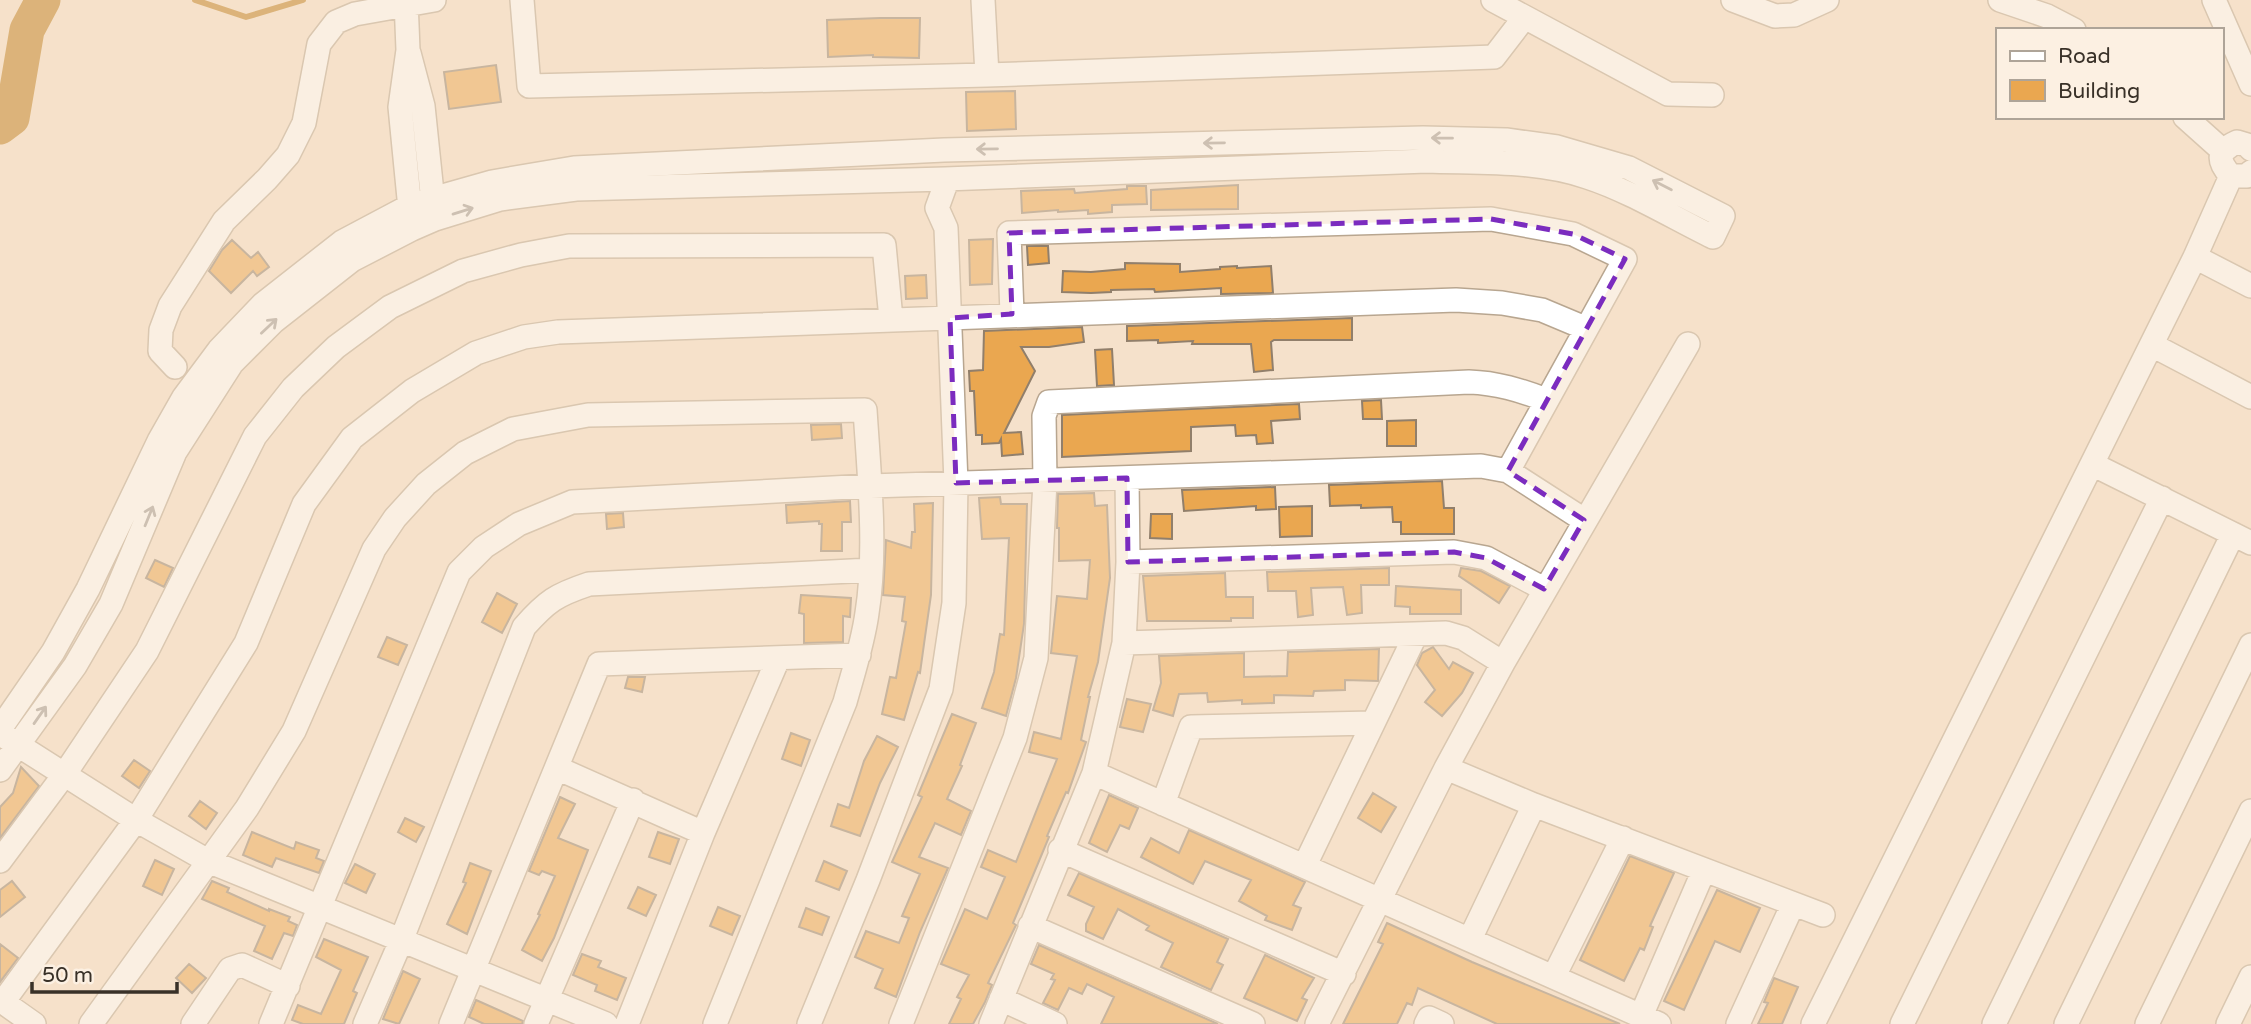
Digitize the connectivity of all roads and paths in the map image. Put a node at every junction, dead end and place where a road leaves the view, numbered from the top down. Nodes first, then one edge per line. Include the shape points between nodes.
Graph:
1 (435, 0) edge
2 (522, 0) edge
3 (983, 0) edge
4 (1493, 0) edge
5 (1733, 0) edge
6 (1827, 0) edge
7 (2000, 0) edge
8 (2214, 0) edge
9 (406, 2) edge
10 (1524, 18) junction
11 (2070, 28) edge
12 (408, 50) junction
13 (987, 75) junction
14 (2251, 84) edge
15 (1712, 95) dead end
16 (2187, 119) edge
17 (425, 129) junction
18 (401, 131) junction
19 (2251, 149) edge
20 (944, 150) junction
21 (2223, 151) junction
22 (2241, 174) edge
23 (945, 183) junction
24 (433, 209) junction
25 (410, 218) junction
26 (2195, 257) junction
27 (2251, 286) edge
28 (1012, 314) junction
29 (950, 318) junction
30 (891, 319) junction
31 (1585, 328) junction
32 (1688, 344) dead end
33 (2152, 345) junction
34 (175, 367) dead end
35 (2251, 397) edge
36 (1546, 400) junction
37 (2092, 464) junction
38 (1508, 471) junction
39 (1127, 478) junction
40 (1045, 481) junction
41 (956, 483) junction
42 (870, 486) junction
43 (2162, 498) junction
44 (1584, 520) junction
45 (2242, 538) edge
46 (1128, 562) junction
47 (871, 570) junction
48 (1544, 589) junction
49 (1416, 634) junction
50 (1124, 643) junction
51 (2251, 645) edge
52 (859, 655) junction
53 (778, 659) junction
54 (1503, 663) junction
55 (1372, 723) junction
56 (6, 736) edge
57 (557, 768) junction
58 (1446, 768) junction
59 (0, 770) edge
60 (1094, 772) junction
61 (64, 775) junction
62 (633, 800) junction
63 (1163, 804) junction
64 (1534, 805) junction
65 (2251, 811) edge
66 (136, 820) junction
67 (704, 833) junction
68 (1623, 838) junction
69 (1060, 850) junction
70 (208, 861) junction
71 (0, 862) edge
72 (1305, 865) junction
73 (1704, 870) junction
74 (1380, 900) junction
75 (1793, 904) junction
76 (321, 908) junction
77 (1823, 915) dead end
78 (1030, 926) junction
79 (1470, 939) junction
80 (401, 941) junction
81 (474, 971) junction
82 (1344, 974) junction
83 (1554, 976) junction
84 (2251, 977) edge
85 (288, 986) junction
86 (1001, 999) junction
87 (1, 1000) edge
88 (546, 1000) junction
89 (1650, 1020) edge
90 (34, 1024) edge
91 (90, 1024) edge
92 (193, 1024) edge
93 (271, 1024) edge
94 (365, 1024) edge
95 (451, 1024) edge
96 (537, 1024) edge
97 (606, 1024) edge
98 (627, 1024) edge
99 (715, 1024) edge
100 (809, 1024) edge
101 (901, 1024) edge
102 (991, 1024) edge
103 (1055, 1024) edge
104 (1253, 1024) edge
105 (1317, 1024) edge
106 (1426, 1024) edge
107 (1442, 1024) edge
108 (1738, 1024) edge
109 (1813, 1024) edge
110 (1902, 1024) edge
111 (1994, 1024) edge
112 (2066, 1024) edge
113 (2147, 1024) edge
114 (2228, 1024) edge

1 - 9 street
2 - 13 street via 529,86
3 - 13 street
4 - 10 street
5 - 6 street via 1775,16 1794,15
7 - 11 street
8 - 14 street
9 - 12 street
9 - 34 street via 336,22 319,44 304,122 288,155 224,221 170,306 161,330 160,351
10 - 13 street via 1494,57
10 - 15 street via 1668,94
12 - 17 street
12 - 18 street via 401,89
16 - 21 street
17 - 18 street
17 - 24 street
18 - 25 street
19 - 21 street via 2237,142
20 - 23 street
23 -> 20 street via 1427,161 1507,164 1587,177 1713,237 1723,216 1629,168 1557,147 1506,140
20 - 24 street via 574,169 492,182
21 - 22 street via 2222,167
22 - 26 street
24 -> 23 street via 576,189
23 - 29 street via 937,208 946,229
24 - 25 street
25 - 56 street via 342,242 263,303 219,350 184,397 159,442 88,589
26 - 27 street
26 - 33 street
28 - 29 street
28 - 31 street via 1456,300 1542,310
28 - 31 street via 1009,233 1491,219 1573,233 1625,259
29 - 30 street
29 - 41 street
30 - 61 street via 884,245 569,246 463,271 390,307 336,346 255,436 147,651
30 - 66 street via 524,337 476,353 412,391 352,438 304,503 246,643
31 - 36 street
32 - 44 street
33 - 35 street
33 - 37 street
36 - 38 street
36 - 40 street via 1516,388 1469,382 1049,402 1044,416
37 - 43 street
37 - 109 street
38 - 39 street via 1481,466
38 - 44 street
39 - 40 street
39 - 46 street
40 - 41 street
40 - 101 street via 1036,658 1015,738
41 - 42 street
41 - 100 street via 954,603 941,688
42 - 47 street
42 - 70 street via 864,410 588,415 513,429 465,453 426,484 374,550 294,731
42 - 76 street via 572,502 519,524 484,547 459,572
43 - 45 street
43 - 110 street
44 - 48 street
45 - 111 street
46 - 48 street via 1454,552 1486,558
46 - 50 street
47 - 52 street
47 - 80 street via 589,584 558,594 543,605 524,627
48 - 54 street
49 - 50 street
49 - 54 street via 1446,633 1463,638
49 - 55 street
50 - 60 street
51 - 112 street
52 - 53 street
52 - 99 street via 845,702
53 - 57 street via 599,664
53 - 67 street
54 - 58 street
55 - 63 street via 1191,727
55 - 72 street
56 - 59 street
56 - 61 street
57 - 62 street
57 - 81 street
58 - 64 street
58 - 74 street
60 - 63 street
60 - 69 street
61 - 66 street
61 - 71 street
62 - 67 street
62 - 88 street
63 - 72 street
64 - 68 street
64 - 79 street
65 - 113 street
66 - 70 street
66 - 87 street
67 - 98 street
68 - 73 street
68 - 83 street
69 - 78 street
69 - 82 street
70 - 76 street
70 - 91 street
72 - 74 street
73 - 75 street
73 - 89 street
74 - 79 street
74 - 82 street
75 - 77 street
75 - 108 street
76 - 80 street
76 - 85 street
78 - 86 street
78 - 104 street
79 - 83 street
80 - 81 street
80 - 94 street
81 - 88 street
81 - 95 street
82 - 105 street
83 - 89 street
84 - 114 street
85 - 92 street via 242,965 230,969
85 - 93 street
86 - 102 street
86 - 103 street
87 - 90 street
88 - 96 street
88 - 97 street
106 - 107 street via 1429,1018

